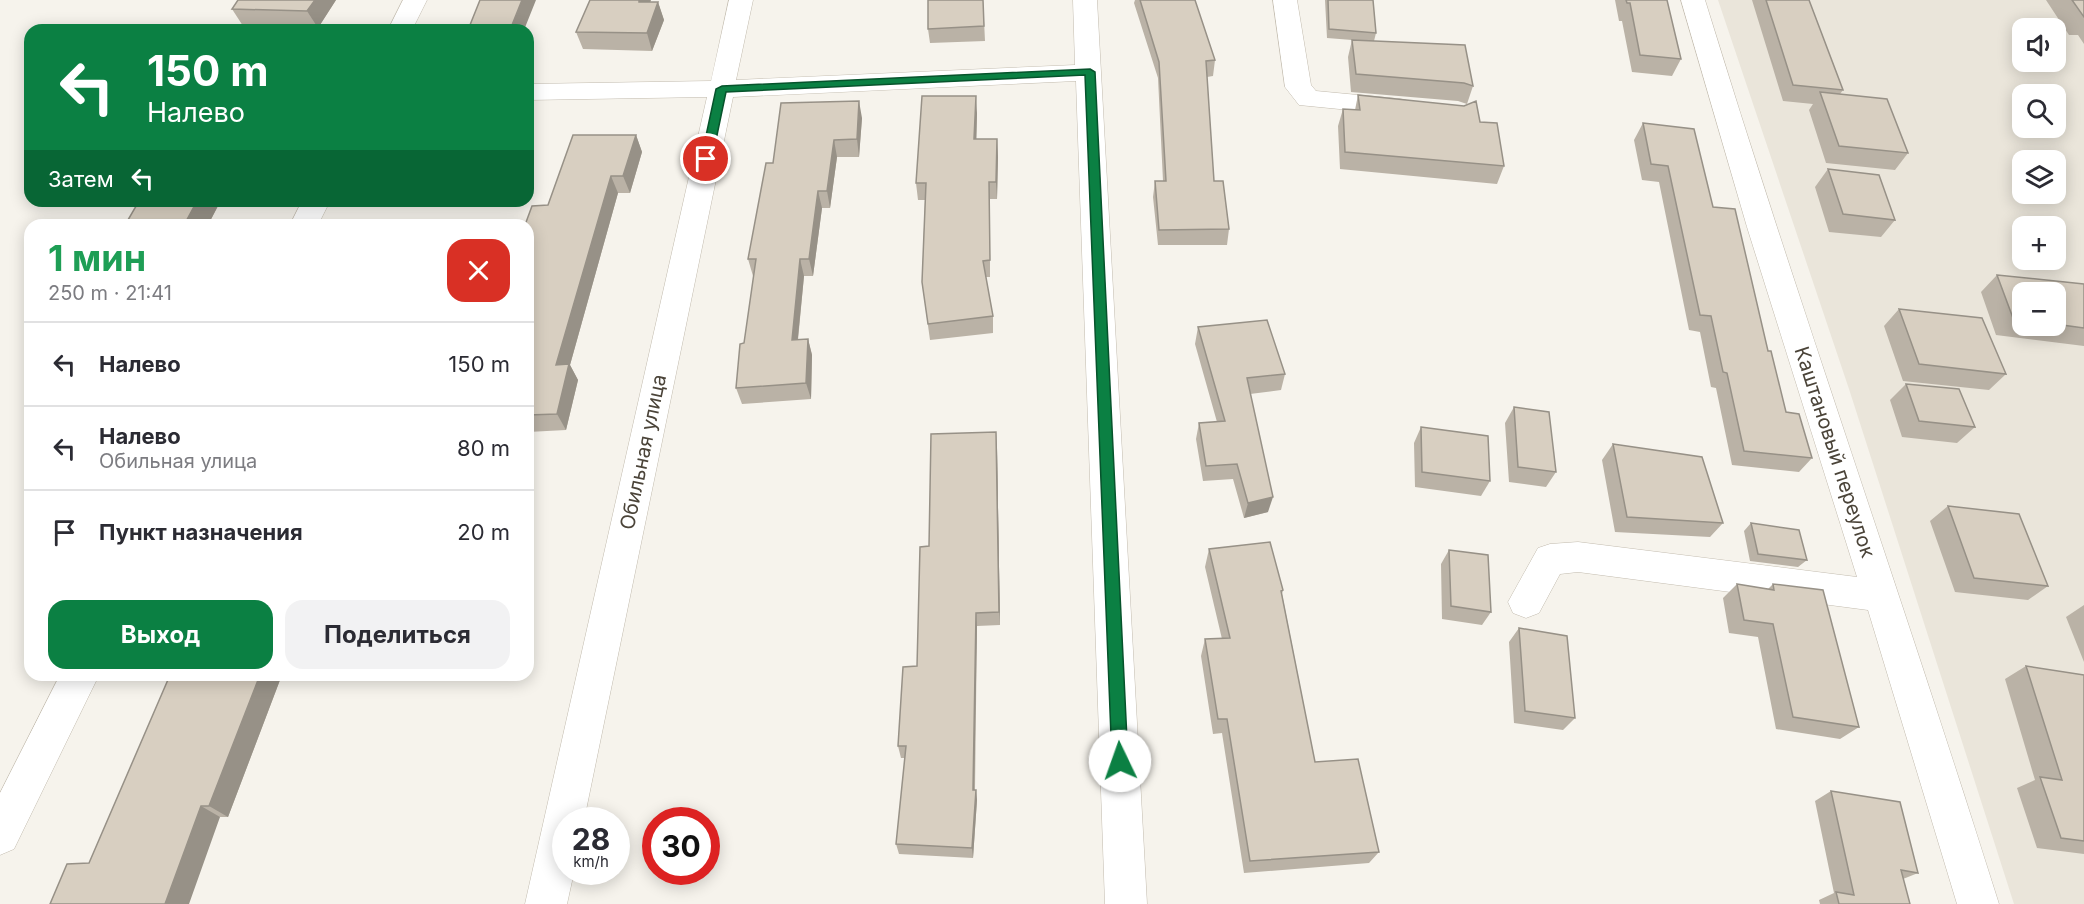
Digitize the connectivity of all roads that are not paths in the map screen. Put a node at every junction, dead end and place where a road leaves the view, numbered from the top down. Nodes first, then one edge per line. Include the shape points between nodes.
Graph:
1 (415, 0) edge
2 (741, 0) edge
3 (1085, 0) edge
4 (1285, 0) edge
5 (1693, 0) edge
6 (403, 24) edge
7 (1090, 72) junction
8 (722, 89) junction
9 (534, 92) edge
10 (1424, 109) edge
11 (1882, 596) junction
12 (1526, 602) dead end
13 (77, 681) edge
14 (0, 836) edge
15 (546, 904) edge
16 (1126, 904) edge
17 (1978, 904) edge

1 - 6 street
2 - 8 street, Обильная улица
3 - 7 street
4 - 10 street via 1298,87 1308,99
5 - 11 street, Каштановый переулок via 1734,142
7 - 8 street
7 - 16 street
8 - 9 street
8 - 15 street, Обильная улица
11 - 12 street via 1578,557 1550,559
11 - 17 street, Каштановый переулок
13 - 14 street

